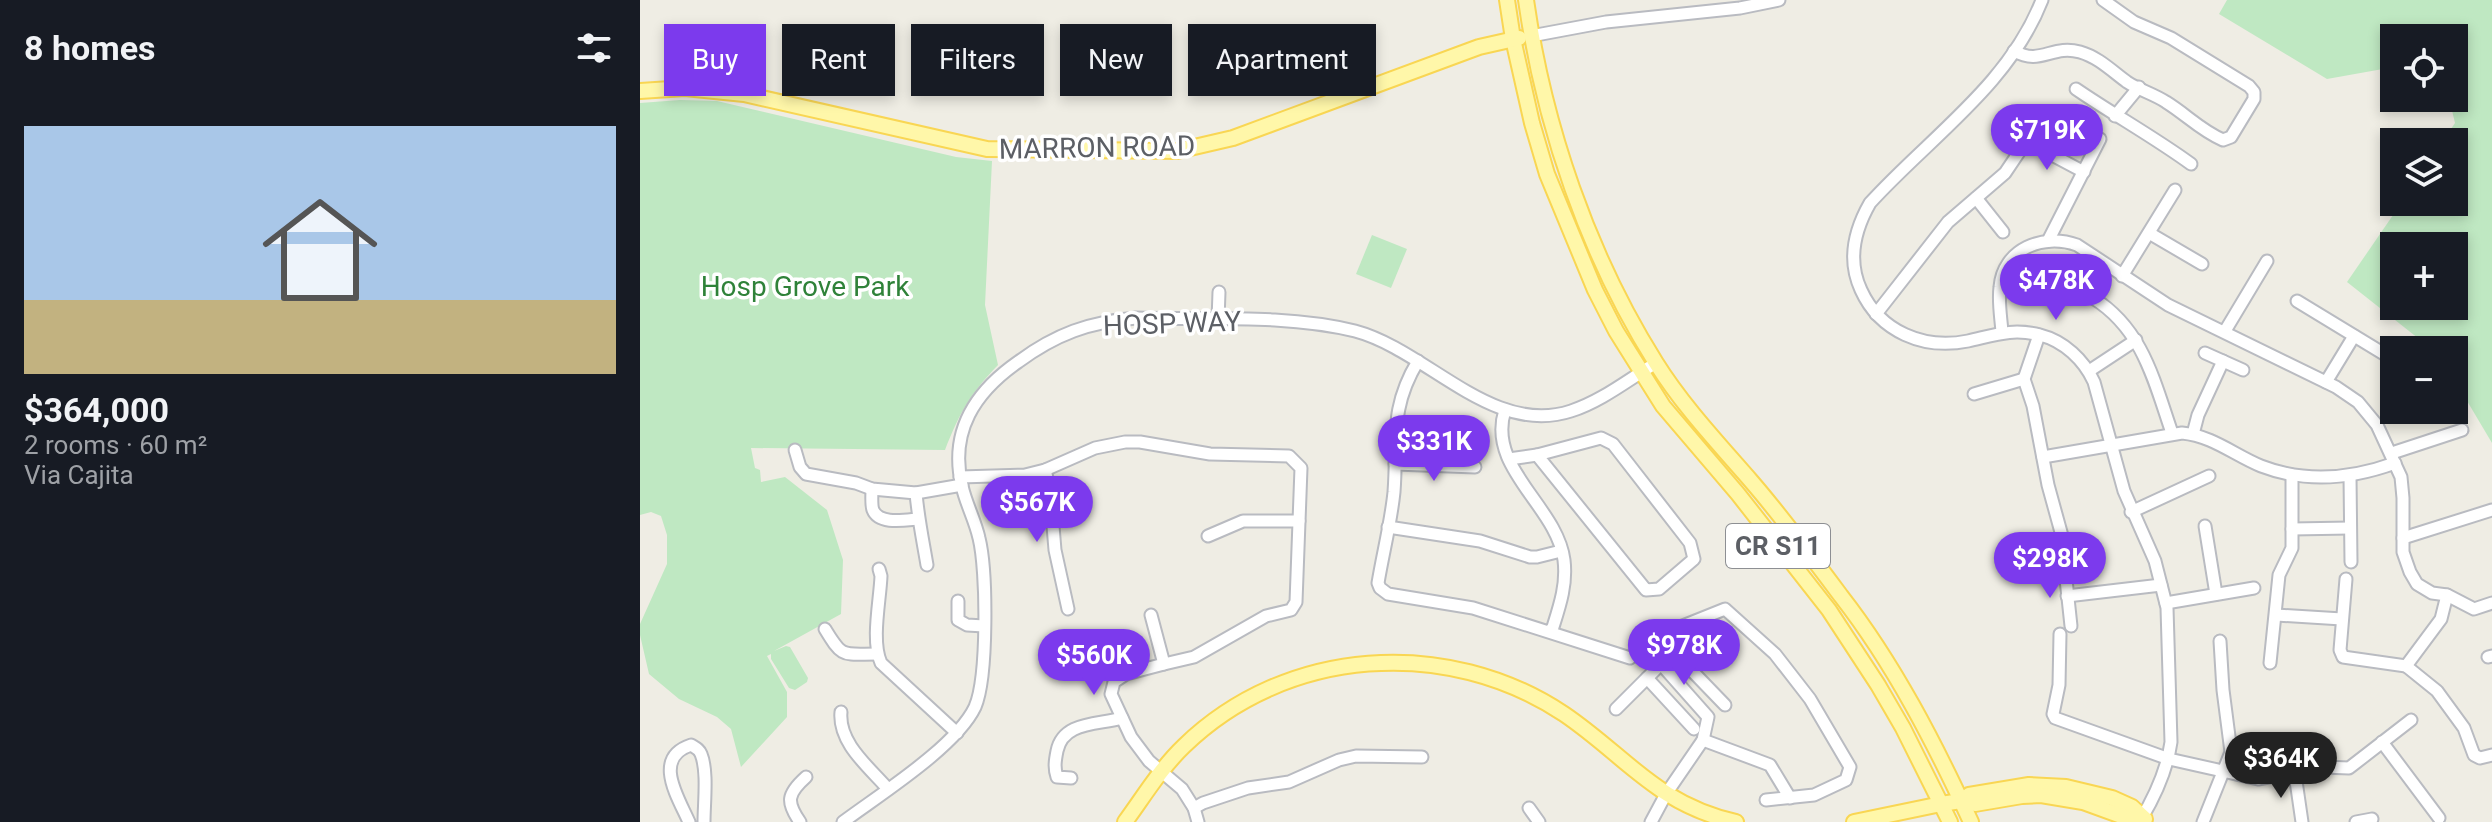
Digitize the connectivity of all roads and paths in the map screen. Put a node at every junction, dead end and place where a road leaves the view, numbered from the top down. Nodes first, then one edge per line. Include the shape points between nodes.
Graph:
1 (1507, 0) edge
2 (1526, 0) edge
3 (1779, 0) edge
4 (2042, 0) edge
5 (2103, 0) edge
6 (1531, 36) junction
7 (1513, 39) junction
8 (2014, 51) junction
9 (2139, 87) junction
10 (2076, 89) dead end
11 (640, 91) edge
12 (2115, 116) junction
13 (2038, 124) dead end
14 (2100, 139) dead end
15 (2026, 141) junction
16 (2191, 164) dead end
17 (2084, 172) junction
18 (2175, 190) dead end
19 (1976, 198) junction
20 (2003, 232) dead end
21 (2149, 233) junction
22 (2049, 239) junction
23 (2267, 261) dead end
24 (2202, 264) dead end
25 (2031, 269) dead end
26 (2122, 276) junction
27 (1219, 292) dead end
28 (2297, 301) dead end
29 (1876, 314) junction
30 (1218, 320) junction
31 (2225, 331) junction
32 (2002, 332) junction
33 (2039, 335) junction
34 (2354, 336) junction
35 (2136, 340) junction
36 (2380, 352) edge
37 (2205, 353) dead end
38 (1418, 361) junction
39 (2223, 361) junction
40 (1656, 363) junction
41 (2243, 370) dead end
42 (2089, 371) junction
43 (1640, 372) junction
44 (2024, 379) junction
45 (2326, 382) junction
46 (1974, 394) dead end
47 (1505, 410) junction
48 (2462, 430) dead end
49 (2172, 433) junction
50 (2193, 434) junction
51 (2112, 444) junction
52 (795, 450) dead end
53 (1537, 455) junction
54 (2043, 457) junction
55 (2393, 458) junction
56 (1509, 459) junction
57 (1395, 464) junction
58 (1475, 467) dead end
59 (1045, 470) junction
60 (2292, 475) junction
61 (2209, 476) dead end
62 (2350, 476) junction
63 (961, 481) junction
64 (872, 489) junction
65 (916, 493) junction
66 (2492, 510) edge
67 (2131, 512) junction
68 (918, 519) junction
69 (1299, 521) junction
70 (2205, 526) dead end
71 (1388, 527) junction
72 (2350, 528) junction
73 (2292, 529) junction
74 (1208, 536) dead end
75 (2403, 538) junction
76 (1561, 551) junction
77 (2067, 554) dead end
78 (2351, 562) dead end
79 (927, 565) dead end
80 (879, 569) dead end
81 (2065, 570) dead end
82 (2346, 579) dead end
83 (2161, 585) junction
84 (2254, 588) dead end
85 (2216, 594) junction
86 (2447, 595) junction
87 (2067, 596) junction
88 (958, 601) dead end
89 (2166, 603) junction
90 (2492, 603) edge
91 (1068, 609) dead end
92 (1151, 615) dead end
93 (2276, 615) junction
94 (2342, 619) junction
95 (984, 626) junction
96 (2071, 626) dead end
97 (825, 629) dead end
98 (1550, 631) junction
99 (2060, 634) dead end
100 (2220, 641) dead end
101 (1668, 646) junction
102 (877, 654) junction
103 (1630, 658) dead end
104 (2270, 663) dead end
105 (1164, 664) junction
106 (1661, 664) junction
107 (2406, 666) junction
108 (1647, 678) junction
109 (1725, 705) dead end
110 (1616, 709) dead end
111 (841, 712) dead end
112 (1122, 718) junction
113 (2411, 720) dead end
114 (1694, 729) dead end
115 (957, 733) junction
116 (1703, 740) junction
117 (2382, 742) junction
118 (2492, 755) edge
119 (1422, 757) dead end
120 (2169, 759) junction
121 (1162, 772) junction
122 (2223, 772) junction
123 (2295, 774) junction
124 (806, 777) dead end
125 (1071, 778) dead end
126 (888, 789) junction
127 (1666, 794) junction
128 (1790, 798) junction
129 (1766, 800) dead end
130 (1961, 801) junction
131 (1941, 804) junction
132 (1194, 808) junction
133 (1529, 808) dead end
134 (2439, 818) dead end
135 (2372, 819) dead end
136 (2144, 821) edge
137 (689, 822) edge
138 (704, 822) edge
139 (800, 822) edge
140 (843, 822) edge
141 (1125, 822) edge
142 (1198, 822) edge
143 (1539, 822) edge
144 (1651, 822) edge
145 (1736, 822) edge
146 (1854, 822) edge
147 (1950, 822) edge
148 (1971, 822) edge
149 (2203, 822) edge
150 (2302, 822) edge
151 (2356, 822) edge

1 - 7 main road, CR S11
2 - 6 main road, CR S11
3 - 6 street, MARRON ROAD
4 - 8 street
5 - 9 street via 2249,86 2254,99 2231,137 2223,140
6 - 7 main road, MARRON ROAD
6 - 40 main road, CR S11 via 1564,168 1612,282
7 - 11 main road, MARRON ROAD via 1233,138 1177,151 987,149 744,94 685,88
7 - 43 main road, CR S11 via 1547,174 1595,290
8 - 9 street via 2025,58 2059,49 2080,52
8 - 29 street via 1982,92 1876,195 1863,215 1854,241 1854,271
9 - 12 street
10 - 12 street
12 - 16 street
13 - 15 street
14 - 17 street
15 - 17 street
15 - 19 street via 2005,173
17 - 22 street
18 - 21 street
19 - 20 street
19 - 29 street via 1948,222
21 - 24 street
21 - 26 street
22 - 26 street via 2077,245
22 - 32 street via 2029,246 2008,265 2000,285
23 - 31 street
25 - 35 street via 2094,298
26 - 31 street
27 - 30 street
28 - 34 street
29 - 32 street via 1900,333 1943,344
30 - 38 street, HOSP WAY via 1353,331
30 - 63 street, HOSP WAY via 1111,320 1041,345 996,378 974,403 963,428
31 - 45 street
32 - 33 street
33 - 42 street via 2071,351
33 - 44 street
34 - 36 street
34 - 45 street
35 - 42 street
35 - 49 street
37 - 39 street
38 - 47 street, HOSP WAY
38 - 57 street via 1405,382 1395,421
39 - 41 street
39 - 50 street
40 - 43 street, HOSP WAY
40 - 130 main road, CR S11 via 1844,599 1897,681
42 - 51 street
43 - 47 street, HOSP WAY via 1573,410 1542,416
43 - 131 main road, CR S11 via 1829,610 1878,685
44 - 46 street
44 - 54 street
45 - 55 street via 2366,410
47 - 56 street via 1502,444
48 - 55 street
49 - 50 street
49 - 51 street
50 - 60 street
51 - 54 street
51 - 67 street
52 - 64 street via 806,474
53 - 53 street via 1646,590 1659,589 1694,559 1690,543 1613,444 1593,439
53 - 56 street
54 - 77 street
55 - 62 street via 2371,472
55 - 75 street via 2401,477
56 - 76 street
57 - 58 street
57 - 71 street
59 - 63 street
59 - 69 street via 1095,448 1125,442 1210,454 1289,456 1301,468
59 - 91 street
60 - 62 street
60 - 73 street
61 - 67 street
62 - 72 street
63 - 65 street
63 - 95 street, HOSP WAY via 984,561
64 - 65 street
64 - 68 street via 873,510 880,518
65 - 68 street
66 - 75 street
67 - 83 street
68 - 79 street
69 - 74 street via 1243,521
69 - 105 street via 1296,602 1291,610 1266,616 1194,657
70 - 85 street
71 - 76 street via 1480,541 1530,557
71 - 98 street via 1378,583 1388,594 1473,608
72 - 73 street
72 - 78 street
73 - 93 street via 2292,548 2279,575
75 - 86 street via 2403,552 2417,584
76 - 98 street via 1564,591
80 - 102 street
81 - 87 street
82 - 94 street
83 - 87 street
83 - 89 street
84 - 85 street
85 - 89 street
86 - 90 street via 2474,609
86 - 107 street via 2441,619
87 - 96 street
88 - 95 street via 958,620
89 - 120 street
92 - 105 street
93 - 94 street
93 - 104 street
94 - 107 street via 2340,650 2345,658
95 - 115 street, HOSP WAY via 978,696
97 - 102 street via 845,654
98 - 103 street
99 - 120 street via 2053,714 2057,720
100 - 122 street via 2231,752
101 - 106 street
101 - 109 street
101 - 128 street via 1675,629 1725,609 1775,654 1810,699 1850,767 1846,780 1814,795
102 - 115 street
105 - 112 street via 1114,682 1111,694
106 - 108 street
106 - 116 street via 1708,717
107 - 118 street via 2437,691 2464,728 2474,755
108 - 110 street
108 - 114 street
111 - 126 street via 846,739
112 - 121 street via 1131,737
112 - 125 street via 1073,728 1059,740 1054,769 1057,777
113 - 117 street
115 - 126 street, HOSP WAY
116 - 127 street
116 - 128 street via 1770,765
117 - 123 street via 2349,768
117 - 134 street
119 - 132 street via 1356,756 1289,782 1248,788
120 - 122 street
120 - 136 street
121 - 127 main road via 1206,727 1275,686 1340,666 1402,662 1464,670 1522,691 1579,725
121 - 132 street
121 - 141 main road
122 - 123 street via 2258,779
122 - 149 street
123 - 150 street
124 - 139 street via 791,795 791,808
126 - 140 street, HOSP WAY
127 - 144 street
127 - 145 main road
128 - 129 street
130 - 131 main road
130 - 136 main road via 1969,795 2042,784 2112,798 2132,807
130 - 148 main road, CR S11
131 - 146 main road
131 - 147 main road, CR S11
132 - 142 street
133 - 143 street
135 - 151 street
137 - 138 street via 670,768 679,749 691,745 701,754

